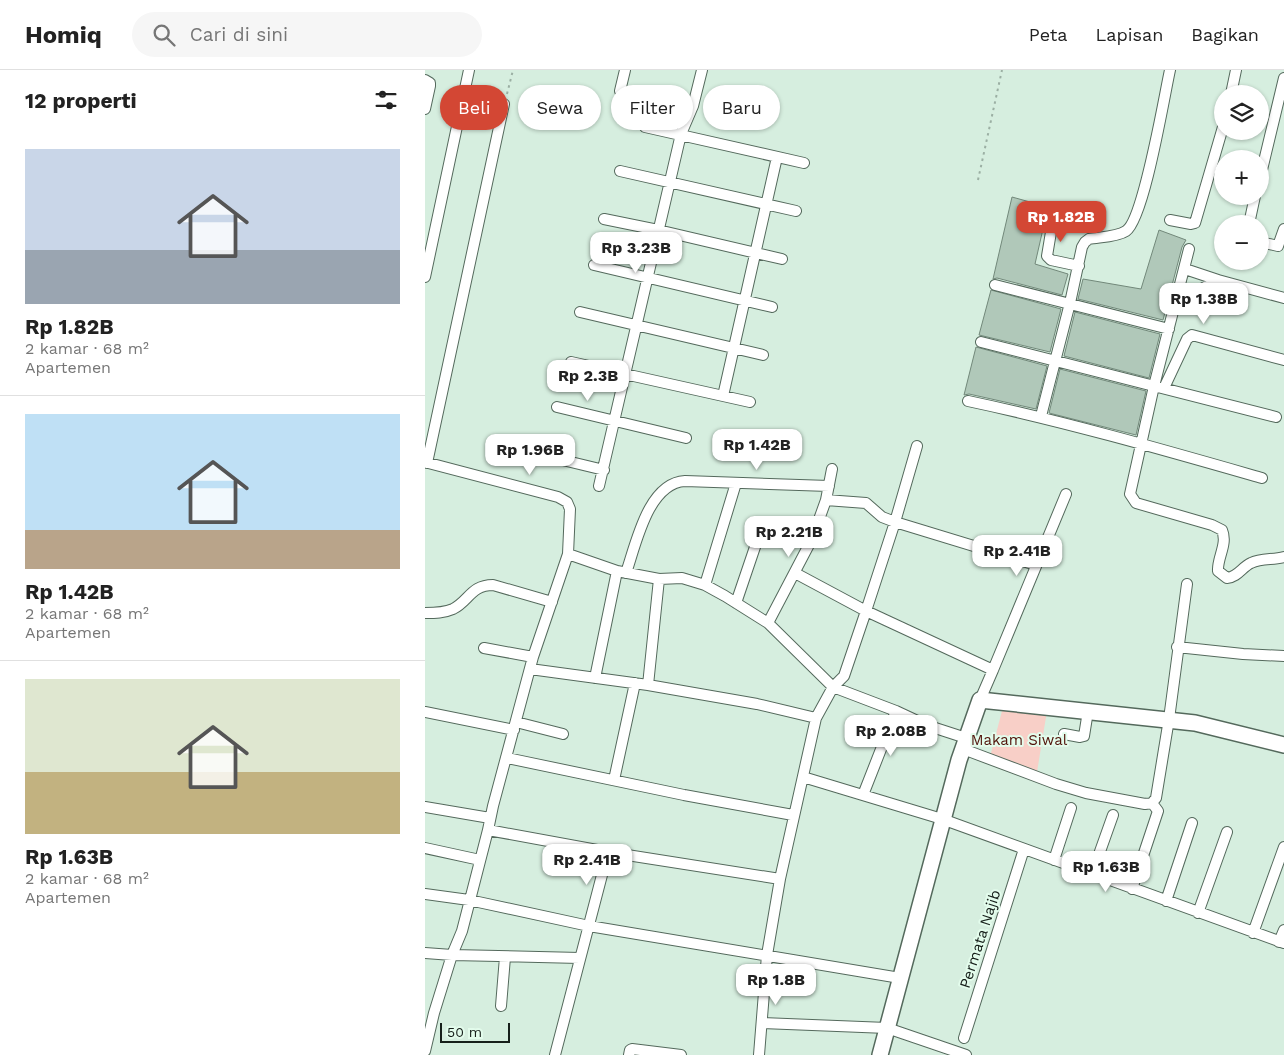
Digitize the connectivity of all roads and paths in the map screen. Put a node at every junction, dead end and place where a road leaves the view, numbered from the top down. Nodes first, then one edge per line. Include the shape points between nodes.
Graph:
1 (469, 70) edge
2 (513, 70) edge
3 (625, 70) edge
4 (702, 70) edge
5 (1002, 70) edge
6 (1170, 70) edge
7 (1236, 70) edge
8 (1284, 78) edge
9 (425, 80) edge
10 (621, 85) edge
11 (1233, 85) edge
12 (508, 89) edge
13 (693, 106) edge
14 (425, 109) edge
15 (498, 130) edge
16 (660, 130) edge
17 (683, 130) edge
18 (681, 134) junction
19 (1219, 140) edge
20 (1267, 150) edge
21 (777, 157) junction
22 (804, 163) dead end
23 (620, 171) dead end
24 (978, 180) dead end
25 (669, 182) junction
26 (766, 204) junction
27 (796, 211) dead end
28 (1054, 214) dead end
29 (603, 219) dead end
30 (1170, 220) dead end
31 (1284, 229) edge
32 (658, 230) junction
33 (1269, 244) edge
34 (1189, 249) dead end
35 (755, 253) junction
36 (782, 259) dead end
37 (594, 265) dead end
38 (1079, 266) junction
39 (1185, 269) junction
40 (425, 277) edge
41 (648, 278) junction
42 (1218, 280) junction
43 (995, 285) dead end
44 (1284, 298) edge
45 (744, 301) junction
46 (1071, 303) junction
47 (1176, 303) junction
48 (772, 307) dead end
49 (580, 312) dead end
50 (637, 326) junction
51 (1169, 329) junction
52 (981, 342) dead end
53 (733, 348) junction
54 (763, 355) dead end
55 (1284, 360) edge
56 (1056, 361) junction
57 (571, 362) dead end
58 (625, 374) junction
59 (1159, 387) junction
60 (723, 396) junction
61 (968, 401) dead end
62 (750, 402) dead end
63 (557, 407) dead end
64 (1041, 416) junction
65 (1275, 417) dead end
66 (614, 421) junction
67 (686, 438) dead end
68 (1141, 443) junction
69 (917, 446) dead end
70 (546, 456) dead end
71 (426, 462) edge
72 (832, 469) dead end
73 (603, 470) junction
74 (1262, 478) dead end
75 (736, 483) junction
76 (599, 486) dead end
77 (829, 486) junction
78 (1066, 494) dead end
79 (825, 500) junction
80 (895, 522) junction
81 (756, 544) dead end
82 (569, 546) junction
83 (1284, 557) edge
84 (1035, 565) junction
85 (621, 572) junction
86 (795, 573) junction
87 (659, 579) junction
88 (1187, 584) dead end
89 (705, 585) junction
90 (552, 602) junction
91 (736, 603) junction
92 (866, 611) junction
93 (425, 612) edge
94 (768, 623) junction
95 (1177, 647) junction
96 (484, 648) dead end
97 (1284, 656) edge
98 (533, 657) junction
99 (530, 669) junction
100 (993, 670) junction
101 (595, 678) junction
102 (635, 683) junction
103 (648, 685) junction
104 (833, 687) junction
105 (980, 700) junction
106 (896, 710) junction
107 (1089, 711) junction
108 (425, 712) edge
109 (816, 718) junction
110 (1169, 719) junction
111 (515, 726) junction
112 (563, 734) dead end
113 (1063, 734) dead end
114 (965, 743) junction
115 (1284, 745) edge
116 (507, 758) junction
117 (803, 777) junction
118 (614, 780) junction
119 (863, 795) junction
120 (1152, 803) junction
121 (425, 807) edge
122 (1071, 808) dead end
123 (793, 815) junction
124 (1113, 815) dead end
125 (490, 818) junction
126 (942, 819) junction
127 (1192, 823) dead end
128 (488, 830) junction
129 (1227, 832) dead end
130 (1284, 847) edge
131 (425, 848) edge
132 (1024, 849) junction
133 (608, 852) junction
134 (481, 860) junction
135 (1054, 860) junction
136 (1093, 874) junction
137 (780, 879) junction
138 (1132, 889) junction
139 (425, 894) edge
140 (469, 900) junction
141 (1166, 901) junction
142 (1198, 913) junction
143 (589, 926) junction
144 (1284, 930) edge
145 (1253, 933) junction
146 (1282, 943) edge
147 (425, 953) edge
148 (452, 955) junction
149 (767, 955) junction
150 (505, 957) junction
151 (580, 958) junction
152 (900, 978) junction
153 (501, 1006) dead end
154 (762, 1022) junction
155 (887, 1028) junction
156 (964, 1038) dead end
157 (425, 1051) edge
158 (555, 1055) edge
159 (629, 1055) edge
160 (681, 1055) edge
161 (759, 1055) edge
162 (880, 1055) edge
163 (966, 1055) edge

1 - 40 street
2 - 12 path
3 - 10 street
4 - 13 street
5 - 24 path
6 - 38 street via 1146,184 1134,222 1121,234 1087,240
7 - 11 street
8 - 20 street
9 - 14 street via 430,82
15 - 71 street
16 - 18 street
17 - 18 street
18 - 21 street
18 - 25 street
19 - 30 street via 1195,223
21 - 22 street
21 - 26 street
23 - 25 street
25 - 26 street
25 - 32 street
26 - 27 street
26 - 35 street
28 - 38 street via 1047,256 1051,260
29 - 32 street
31 - 33 street via 1279,246
32 - 35 street
32 - 41 street
34 - 39 street
35 - 36 street
35 - 45 street
37 - 41 street
38 - 46 street
39 - 42 street
39 - 47 street
41 - 45 street
41 - 50 street
42 - 44 street
42 - 47 street
43 - 46 street
45 - 48 street
45 - 53 street
46 - 51 street
46 - 56 street
47 - 51 street
49 - 50 street
50 - 53 street
50 - 58 street
51 - 59 street
52 - 56 street
53 - 54 street
53 - 60 street
55 - 59 street via 1192,335
56 - 59 street
56 - 64 street
57 - 58 street
58 - 60 street
58 - 66 street
59 - 65 street
59 - 68 street
60 - 62 street
61 - 64 street
63 - 66 street
64 - 68 street
66 - 67 street
66 - 73 street
68 - 74 street
68 - 83 street via 1130,489 1134,501 1219,527 1223,543 1218,571 1227,578 1233,577 1250,563
69 - 80 street
70 - 73 street
71 - 82 street via 563,498 570,509
72 - 77 street
73 - 76 street
75 - 77 street
75 - 85 street via 680,481 663,489 650,507
75 - 89 street
77 - 79 street
78 - 84 street
79 - 80 street via 865,503 882,517
79 - 86 street via 812,539
80 - 84 street
80 - 92 street
81 - 91 street
82 - 85 street
82 - 90 street
84 - 100 street
85 - 87 street
85 - 101 street
86 - 92 street
86 - 94 street
87 - 89 street via 682,578
87 - 103 street
88 - 95 street
89 - 91 street
90 - 93 street via 485,585 454,608
90 - 98 street
91 - 94 street
92 - 100 street
92 - 104 street via 844,676
94 - 104 street
95 - 97 street
95 - 110 street
96 - 98 street
98 - 99 street
99 - 101 street
99 - 111 street
100 - 105 street
101 - 102 street
102 - 103 street
102 - 118 street
103 - 109 street
104 - 106 street
104 - 109 street
105 - 107 street
105 - 114 street
106 - 114 street
106 - 119 street
107 - 110 street
107 - 113 street via 1084,736
108 - 111 street
109 - 117 street
110 - 115 street
110 - 120 street via 1156,798
111 - 112 street
111 - 116 street
114 - 120 street via 1039,778 1086,793
114 - 126 street
116 - 118 street
116 - 125 street
117 - 119 street
117 - 123 street
118 - 123 street
119 - 126 street
120 - 138 street via 1158,810
121 - 125 street
122 - 135 street
123 - 137 street
124 - 136 street
125 - 128 street
126 - 132 street
126 - 152 street
127 - 141 street
128 - 133 street
128 - 134 street
129 - 142 street
130 - 145 street
131 - 134 street
132 - 135 street
132 - 156 street, Permata Najib
133 - 137 street
133 - 143 street
134 - 140 street
135 - 136 street
136 - 138 street
137 - 149 street
138 - 141 street
139 - 140 street
140 - 143 street
140 - 148 street via 462,932
141 - 142 street
142 - 145 street
143 - 149 street
143 - 151 street
144 - 146 street
145 - 146 street
147 - 148 street
148 - 150 street
148 - 157 street
149 - 152 street
149 - 154 street
150 - 151 street
150 - 153 street
151 - 158 street
152 - 155 street
154 - 155 street
154 - 161 street
155 - 162 street
155 - 163 street
159 - 160 street via 633,1049

